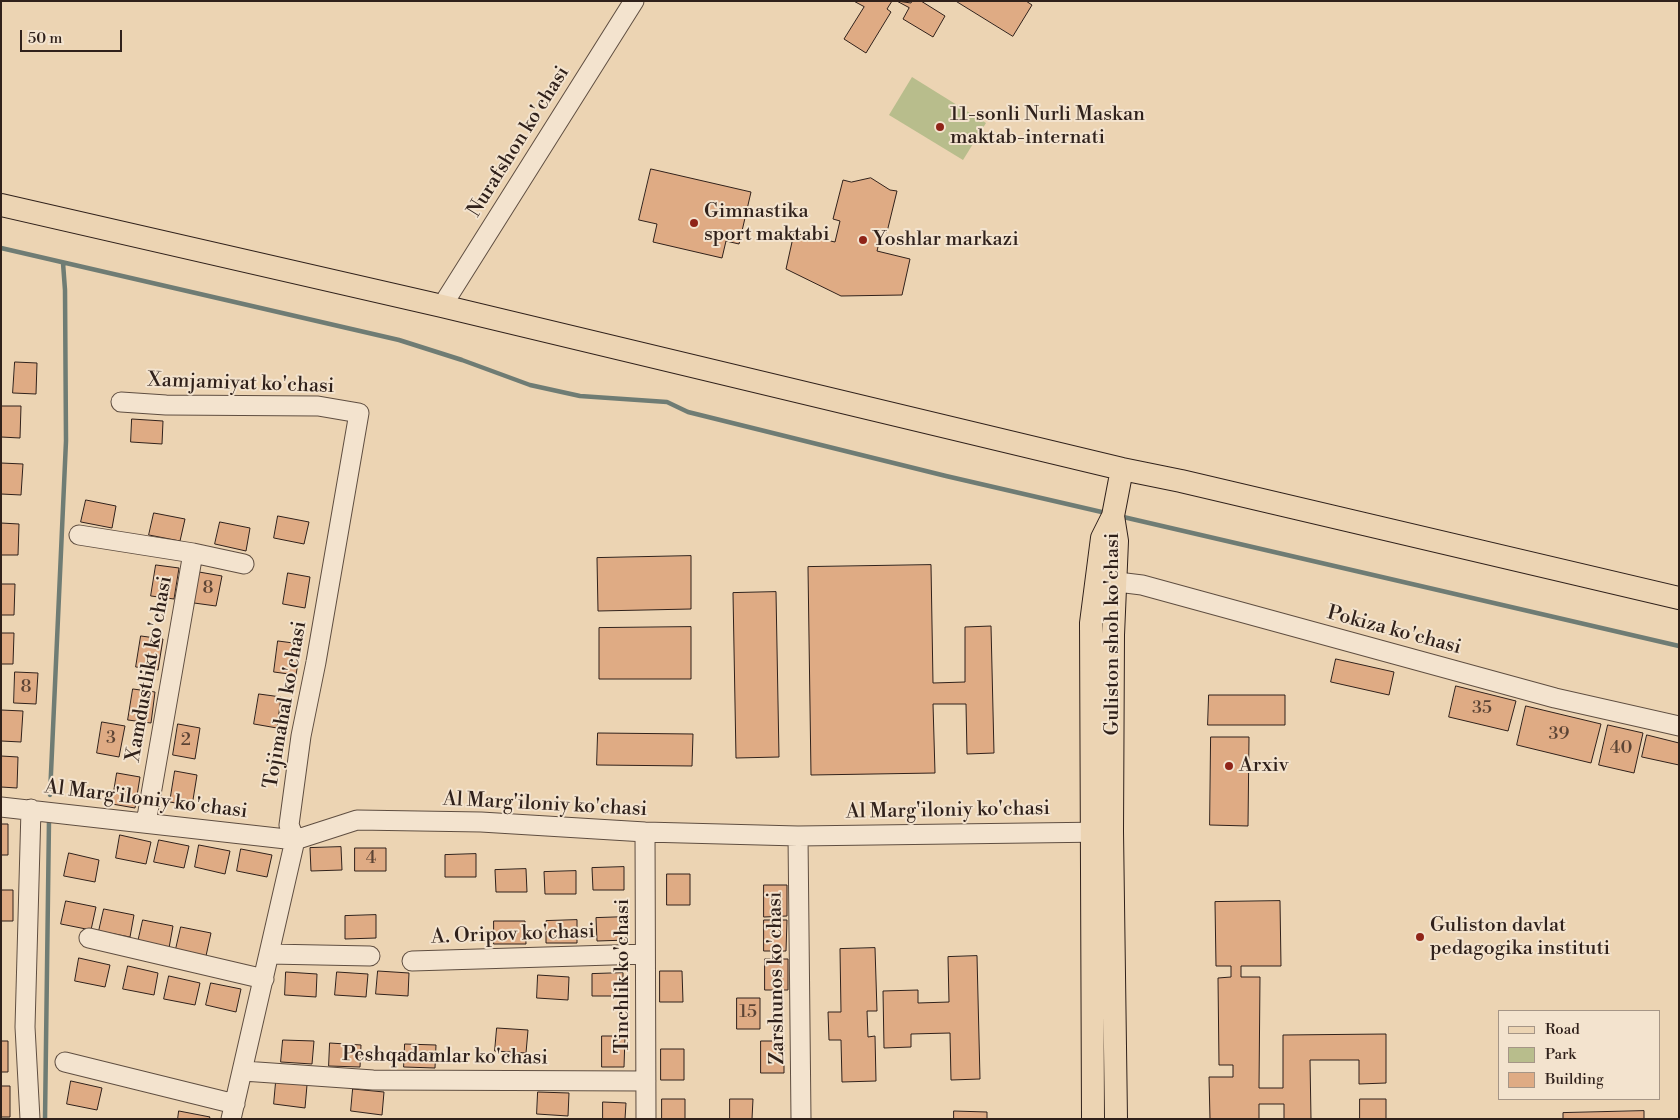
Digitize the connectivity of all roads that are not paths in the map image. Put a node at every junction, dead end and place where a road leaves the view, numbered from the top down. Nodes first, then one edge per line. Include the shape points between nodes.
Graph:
1 (634, 1) edge
2 (1, 205) edge
3 (442, 306) junction
4 (121, 402) dead end
5 (359, 413) joint
6 (1121, 476) junction
7 (79, 535) dead end
8 (193, 553) junction
9 (244, 564) dead end
10 (1106, 581) junction
11 (1679, 598) edge
12 (1679, 726) edge
13 (1, 807) edge
14 (31, 809) junction
15 (146, 823) junction
16 (645, 832) junction
17 (1102, 832) junction
18 (798, 836) junction
19 (296, 840) junction
20 (88, 938) dead end
21 (270, 954) junction
22 (646, 954) junction
23 (370, 956) dead end
24 (412, 961) dead end
25 (264, 979) junction
26 (66, 1062) dead end
27 (243, 1071) junction
28 (646, 1081) junction
29 (233, 1111) edge
30 (30, 1119) edge
31 (646, 1119) edge
32 (802, 1119) edge
33 (1093, 1119) edge
34 (1116, 1119) edge

1 - 3 street, Nurafshon ko'chasi
2 - 3 main road
3 - 6 main road
4 - 5 street, Xamjamiyat ko'chasi via 318,406
5 - 19 street, Tojimahal ko'chasi via 301,736 289,825
6 - 10 main road, Guliston shoh ko'chasi via 1113,516 1102,538
6 - 11 main road via 1180,480
7 - 8 street, Xamdustlikt ko'chasi
8 - 9 street, Xamdustlikt ko'chasi
8 - 15 street, Xamdustlikt ko'chasi
10 - 12 street, Pokiza ko'chasi via 1142,585 1555,698
10 - 17 main road, Guliston shoh ko'chasi via 1092,623
13 - 14 street, Al Marg'iloniy ko'chasi
14 - 15 street, Al Marg'iloniy ko'chasi
14 - 30 street via 26,1027
15 - 19 street, Al Marg'iloniy ko'chasi
16 - 18 street, Al Marg'iloniy ko'chasi
16 - 19 street, Al Marg'iloniy ko'chasi via 481,822 356,820
16 - 22 street, Tinchlik ko'chasi
17 - 18 street, Al Marg'iloniy ko'chasi
17 - 33 main road, Guliston shoh ko'chasi
17 - 34 main road, Guliston shoh ko'chasi
18 - 32 street, Zarshunos ko'chasi
19 - 21 street, Tojimahal ko'chasi
20 - 25 street
21 - 23 street
21 - 25 street, Tojimahal ko'chasi
22 - 24 street, A. Oripov ko'chasi
22 - 28 street, Tinchlik ko'chasi
25 - 27 street, Tojimahal ko'chasi
26 - 29 street
27 - 28 street, Peshqadamlar ko'chasi via 373,1080
27 - 29 street, Tojimahal ko'chasi
28 - 31 street, Tinchlik ko'chasi

